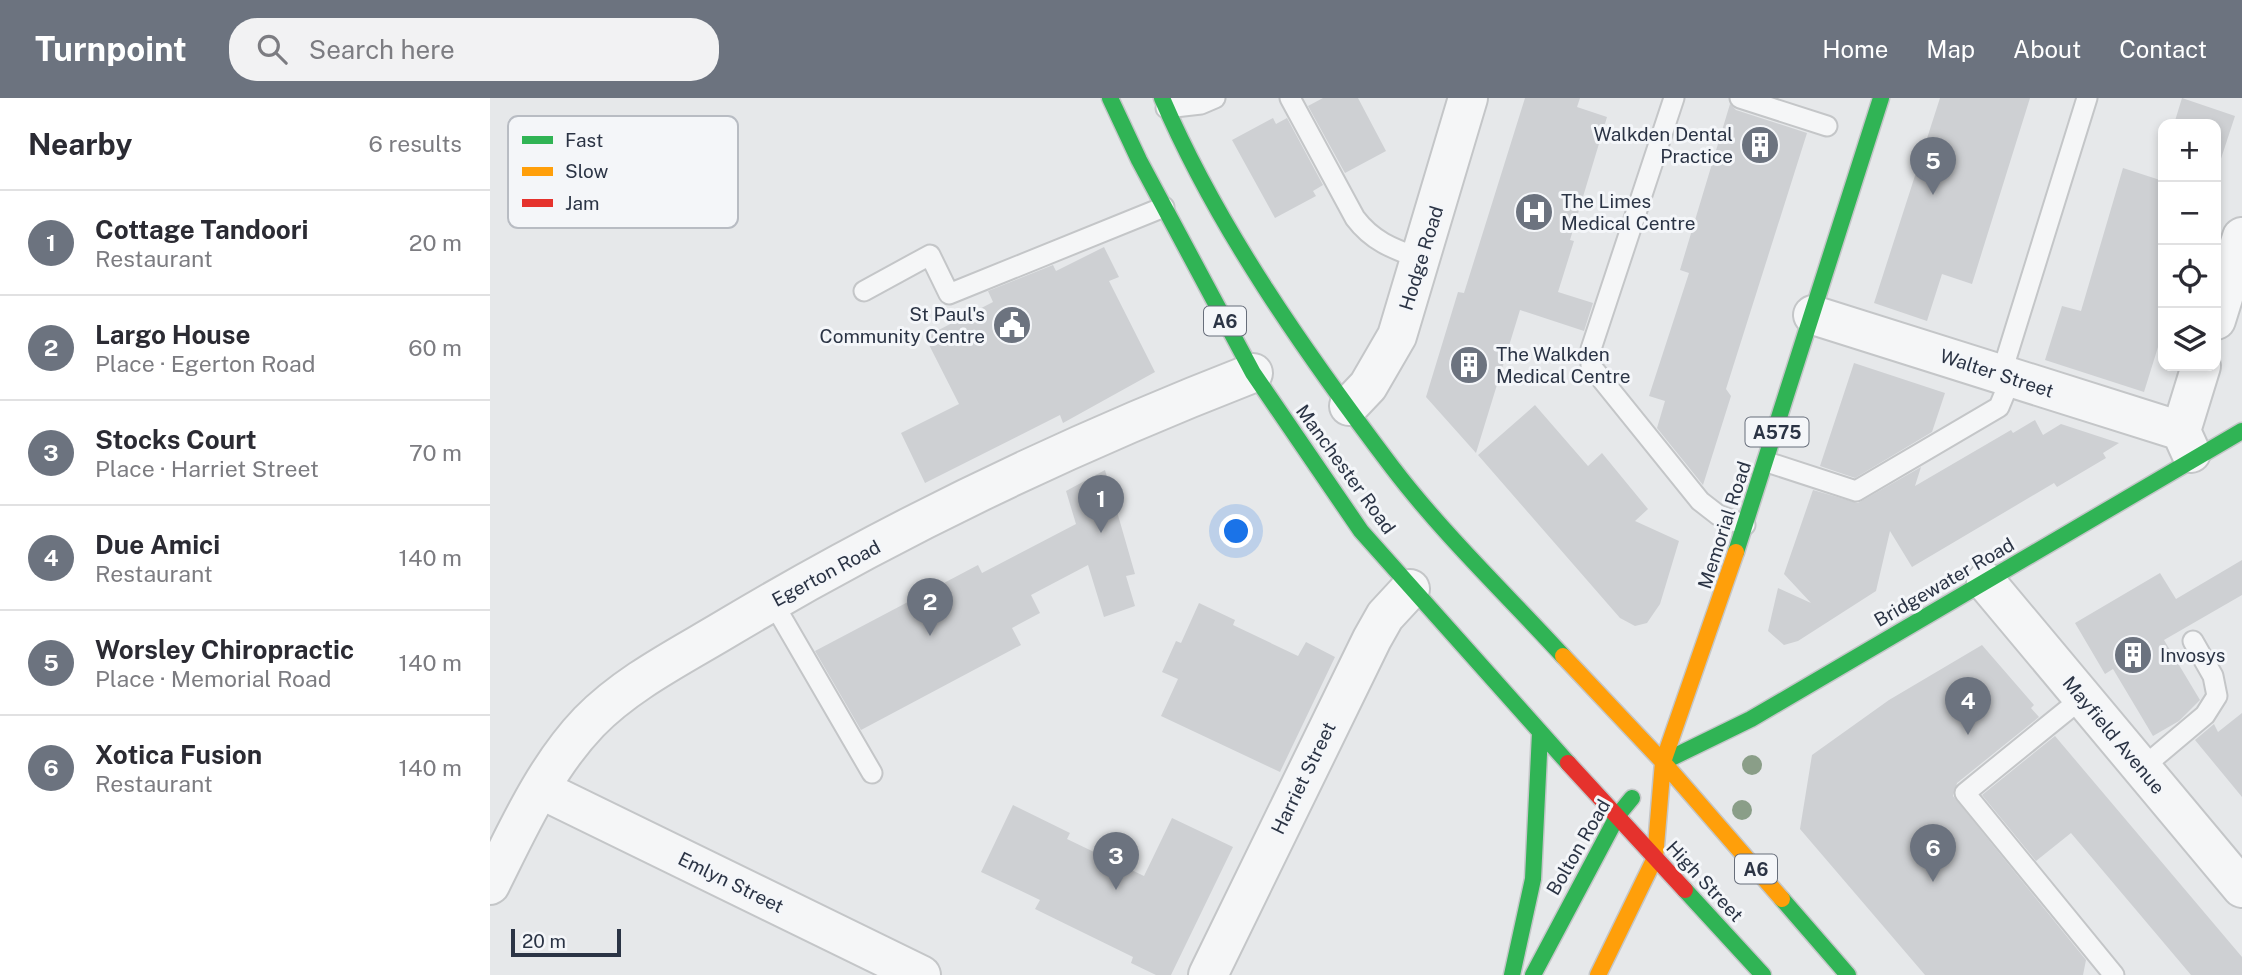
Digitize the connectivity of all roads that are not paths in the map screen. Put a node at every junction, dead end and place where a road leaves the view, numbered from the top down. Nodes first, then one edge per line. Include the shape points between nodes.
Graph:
1 (1110, 98) edge
2 (1215, 98) edge
3 (1290, 98) edge
4 (1468, 98) edge
5 (1674, 98) edge
6 (1740, 98) edge
7 (1881, 98) edge
8 (2087, 98) edge
9 (1164, 103) edge
10 (1827, 126) dead end
11 (1164, 207) junction
12 (2242, 237) edge
13 (1422, 259) junction
14 (864, 291) dead end
15 (2220, 308) edge
16 (1813, 315) junction
17 (2200, 371) edge
18 (1253, 373) junction
19 (2006, 377) junction
20 (1349, 406) junction
21 (2242, 431) edge
22 (2188, 445) junction
23 (1767, 462) junction
24 (1745, 525) junction
25 (1986, 582) junction
26 (1410, 589) junction
27 (772, 601) junction
28 (2193, 641) dead end
29 (2082, 698) junction
30 (1540, 733) junction
31 (1663, 762) junction
32 (2142, 768) junction
33 (872, 773) dead end
34 (540, 789) junction
35 (1618, 815) junction
36 (1655, 858) junction
37 (490, 885) edge
38 (2242, 888) edge
39 (921, 975) edge
40 (1208, 975) edge
41 (1512, 975) edge
42 (1532, 975) edge
43 (1598, 975) edge
44 (1763, 975) edge
45 (1848, 975) edge
46 (2114, 975) edge

1 - 11 main road, Manchester Road / A6
2 - 9 lane via 1201,104
3 - 13 lane via 1368,235
4 - 13 street, Hodge Road
5 - 24 lane via 1591,349 1591,366 1700,501 1718,515
6 - 10 lane
7 - 16 main road, Memorial Road / A575
8 - 19 lane
9 - 20 main road, Manchester Road / A6 via 1185,152 1258,277
11 - 14 lane via 949,294 930,255
11 - 18 main road, Manchester Road / A6
12 - 15 street
13 - 20 street, Hodge Road via 1397,337 1368,386
16 - 19 street, Walter Street
16 - 23 main road, Memorial Road / A575
17 - 22 street
18 - 26 main road, Manchester Road / A6 via 1362,531
18 - 27 street, Egerton Road via 942,511
19 - 22 street, Walter Street
19 - 23 lane via 1998,407 1856,491
20 - 31 main road, Manchester Road / A6 via 1418,499
21 - 22 main road, Bridgewater Road
22 - 25 main road, Bridgewater Road
23 - 24 main road, Memorial Road / A575
24 - 31 main road, Memorial Road / A575
25 - 29 street, Mayfield Avenue
25 - 31 main road, Bridgewater Road via 1751,719
26 - 30 main road, Manchester Road / A6
26 - 40 street, Harriet Street via 1385,616 1372,639
27 - 33 lane
27 - 34 street, Egerton Road via 623,693 589,722
28 - 32 lane via 2214,676 2217,696 2205,715
29 - 32 street, Mayfield Avenue
29 - 46 lane via 1965,793
30 - 35 main road, Manchester Road / A6
30 - 41 main road via 1533,879
31 - 35 main road, Bolton Road / A575
31 - 36 main road, A575
31 - 45 main road, A6
32 - 38 street, Mayfield Avenue
34 - 37 street, Egerton Road
34 - 39 street, Emlyn Street
35 - 36 main road, High Street / A6
35 - 42 main road, Bolton Road / A575
36 - 43 main road, A575
36 - 44 main road, High Street / A6

